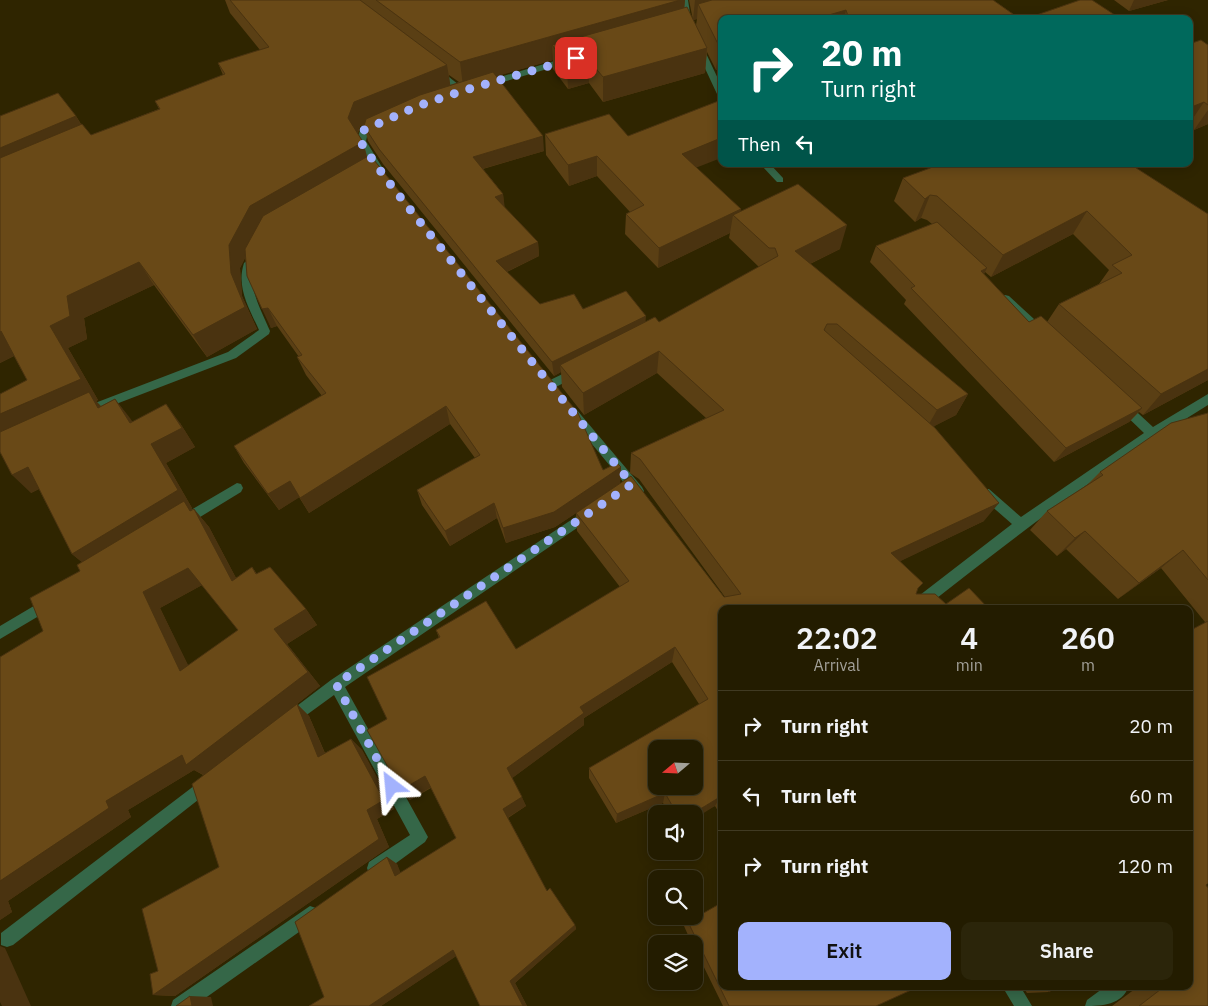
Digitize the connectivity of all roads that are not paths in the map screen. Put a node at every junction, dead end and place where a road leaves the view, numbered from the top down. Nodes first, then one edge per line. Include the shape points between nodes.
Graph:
1 (684, 0) edge
2 (694, 25) junction
3 (680, 29) edge
4 (576, 58) edge
5 (432, 68) edge
6 (718, 86) edge
7 (391, 118) edge
8 (768, 167) edge
9 (376, 171) edge
10 (780, 180) dead end
11 (253, 255) edge
12 (996, 291) edge
13 (1048, 338) edge
14 (584, 368) edge
15 (1114, 399) edge
16 (1208, 399) edge
17 (79, 414) edge
18 (1151, 432) junction
19 (632, 484) junction
20 (977, 486) edge
21 (237, 488) dead end
22 (616, 495) edge
23 (644, 500) edge
24 (600, 506) edge
25 (1020, 524) junction
26 (169, 530) edge
27 (59, 597) edge
28 (917, 605) edge
29 (0, 633) edge
30 (336, 684) junction
31 (281, 727) edge
32 (218, 775) edge
33 (364, 876) edge
34 (323, 905) edge
35 (7, 939) dead end
36 (1013, 990) edge
37 (1115, 990) edge
38 (178, 1006) edge
39 (1024, 1006) edge
40 (1093, 1006) edge

1 - 2 street
2 - 3 street
2 - 6 street
4 - 5 street via 458,92
7 - 9 street via 364,130 360,141
8 - 10 street
11 - 17 street via 247,268 249,294 265,331 232,355
12 - 13 street
14 - 19 street via 553,389
15 - 18 street
16 - 18 street
18 - 25 street
19 - 22 street
19 - 23 street
20 - 25 street
21 - 26 street
24 - 30 street
25 - 28 street
27 - 29 street
30 - 31 street
30 - 33 street via 420,837
32 - 35 street
34 - 38 street
36 - 39 street
37 - 40 street

